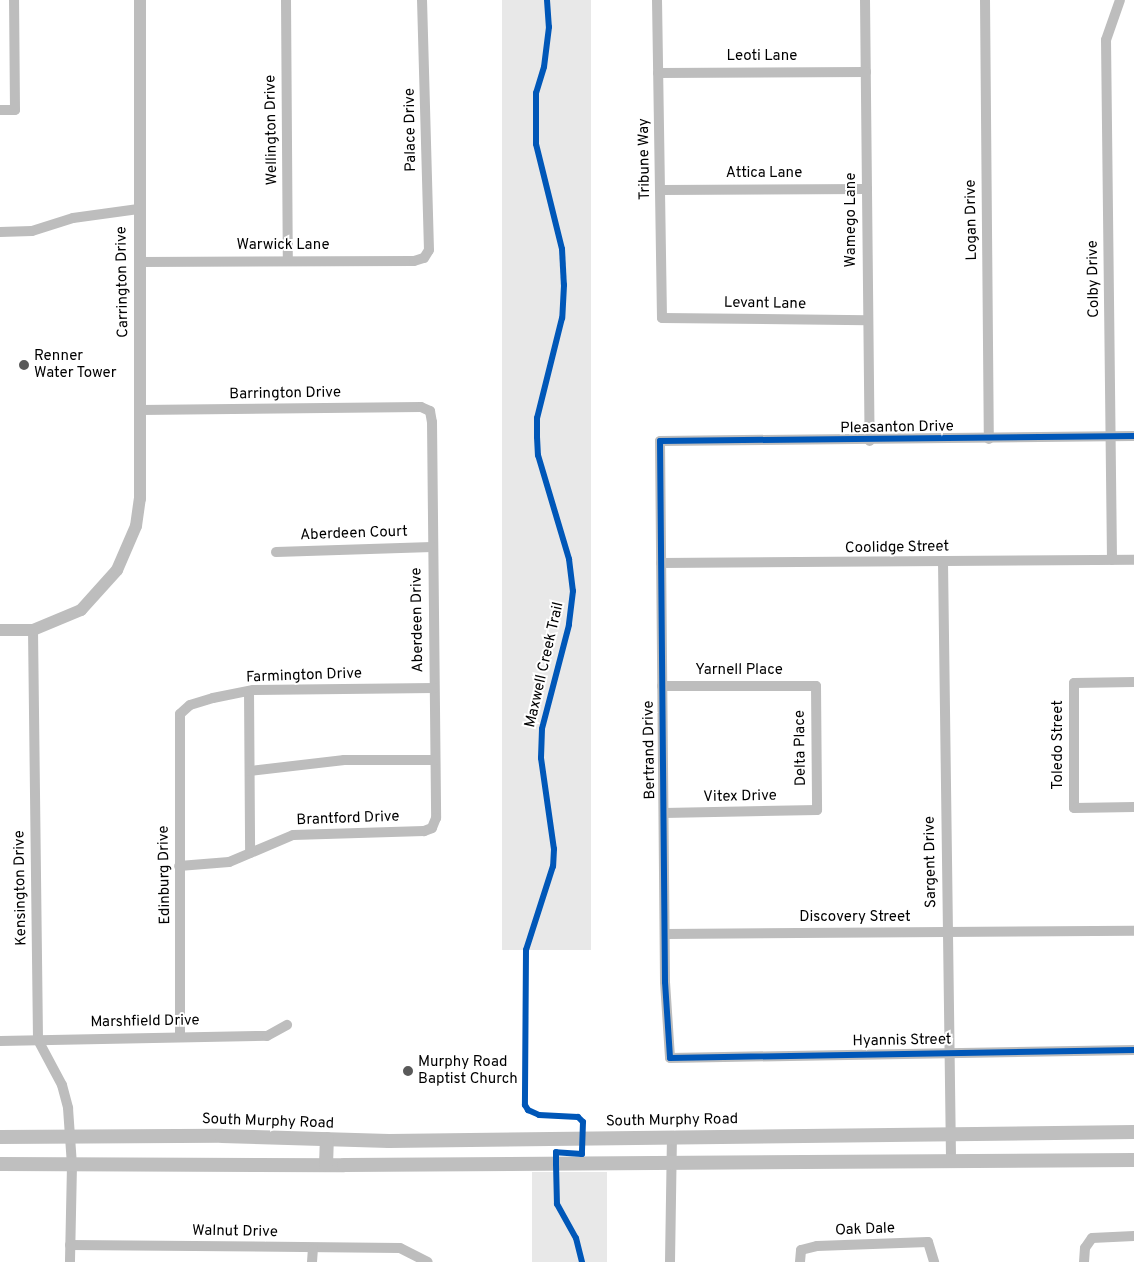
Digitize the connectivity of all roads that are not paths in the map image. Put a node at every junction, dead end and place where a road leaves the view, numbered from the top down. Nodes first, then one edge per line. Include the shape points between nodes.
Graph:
1 (14, 0) edge
2 (140, 0) edge
3 (286, 0) edge
4 (422, 0) edge
5 (657, 0) edge
6 (865, 0) edge
7 (985, 0) edge
8 (1120, 0) edge
9 (866, 72) junction
10 (658, 73) junction
11 (0, 110) edge
12 (867, 189) junction
13 (661, 190) junction
14 (138, 209) junction
15 (0, 232) edge
16 (424, 258) joint
17 (288, 260) junction
18 (140, 262) junction
19 (662, 318) joint
20 (868, 320) junction
21 (140, 410) junction
22 (430, 411) joint
23 (1134, 436) edge
24 (1111, 437) junction
25 (989, 439) junction
26 (660, 441) joint
27 (870, 441) junction
28 (432, 547) junction
29 (276, 552) dead end
30 (1112, 560) junction
31 (1134, 560) edge
32 (943, 562) junction
33 (661, 563) junction
34 (0, 630) edge
35 (33, 630) junction
36 (1134, 682) edge
37 (662, 686) junction
38 (816, 686) joint
39 (434, 688) junction
40 (249, 691) junction
41 (180, 714) joint
42 (435, 760) junction
43 (250, 771) junction
44 (1134, 807) edge
45 (817, 810) joint
46 (664, 813) junction
47 (432, 828) joint
48 (250, 853) junction
49 (179, 866) junction
50 (1134, 931) edge
51 (947, 932) junction
52 (666, 934) junction
53 (287, 1025) dead end
54 (180, 1036) junction
55 (38, 1040) junction
56 (0, 1041) edge
57 (1134, 1050) edge
58 (949, 1052) junction
59 (670, 1058) joint
60 (1134, 1132) edge
61 (950, 1135) junction
62 (0, 1137) edge
63 (70, 1138) junction
64 (672, 1138) junction
65 (327, 1139) junction
66 (1134, 1160) edge
67 (951, 1161) junction
68 (671, 1163) junction
69 (0, 1164) edge
70 (72, 1165) junction
71 (326, 1165) junction
72 (1134, 1236) edge
73 (70, 1244) junction
74 (313, 1249) junction
75 (934, 1259) edge
76 (70, 1262) edge
77 (312, 1262) edge
78 (428, 1262) edge
79 (670, 1262) edge
80 (800, 1262) edge
81 (1084, 1262) edge

1 - 11 street via 15,110
2 - 14 street, Carrington Drive
3 - 17 street, Wellington Drive
4 - 16 street, Palace Drive via 429,250
5 - 10 street, Tribune Way
6 - 9 street, Wamego Lane
7 - 25 street, Logan Drive
8 - 24 street, Colby Drive via 1106,40
9 - 10 street, Leoti Lane
9 - 12 street, Wamego Lane
10 - 13 street, Tribune Way
12 - 13 street, Attica Lane
12 - 20 street, Wamego Lane
13 - 19 street, Tribune Way
14 - 15 street via 73,218 32,231
14 - 18 street, Carrington Drive
16 - 17 street, Warwick Lane via 414,261
17 - 18 street, Warwick Lane
18 - 21 street, Carrington Drive
19 - 20 street, Levant Lane
20 - 27 street, Wamego Lane
21 - 22 street, Barrington Drive via 421,407
21 - 35 street, Carrington Drive via 140,499 134,533 117,570 81,610
22 - 28 street, Aberdeen Drive
23 - 24 street, Pleasanton Drive
24 - 25 street, Pleasanton Drive
24 - 30 street, Colby Drive
25 - 27 street, Pleasanton Drive
26 - 27 street, Pleasanton Drive
26 - 33 street, Bertrand Drive
28 - 29 street, Aberdeen Court
28 - 39 street, Aberdeen Drive
30 - 31 street, Coolidge Street
30 - 32 street, Coolidge Street
32 - 33 street, Coolidge Street
32 - 51 street, Sargent Drive
33 - 37 street, Bertrand Drive
34 - 35 street, Carrington Drive
35 - 55 street, Kensington Drive
36 - 44 street, Toledo Street via 1074,682 1074,808
37 - 38 street, Yarnell Place
37 - 46 street, Bertrand Drive
38 - 45 street, Delta Place
39 - 40 street, Farmington Drive
39 - 42 street, Aberdeen Drive
40 - 41 street, Farmington Drive via 190,705
40 - 43 street
41 - 49 street, Edinburg Drive
42 - 43 street via 326,761
42 - 47 street, Aberdeen Drive via 436,818
43 - 48 street
45 - 46 street, Vitex Drive
46 - 52 street, Bertrand Drive
47 - 48 street, Brantford Drive via 424,831 293,835
48 - 49 street, Brantford Drive via 213,865
49 - 54 street, Edinburg Drive
50 - 51 street, Discovery Street
51 - 52 street, Discovery Street
51 - 58 street, Sargent Drive
52 - 59 street, Bertrand Drive
53 - 54 street, Marshfield Drive via 267,1036
54 - 55 street, Marshfield Drive
55 - 56 street, Marshfield Drive
55 - 63 street, Kensington Drive via 62,1085
57 - 58 street, Hyannis Street
58 - 59 street, Hyannis Street
58 - 61 street, Sargent Drive
60 - 61 main road, South Murphy Road
61 - 64 main road, South Murphy Road
61 - 67 street, Sargent Drive
62 - 63 main road, South Murphy Road
63 - 65 main road, South Murphy Road via 222,1136
63 - 70 street, Kensington Drive
64 - 65 main road, South Murphy Road
64 - 68 street
65 - 71 main road
66 - 67 main road
67 - 68 main road
68 - 71 main road
68 - 79 street
69 - 70 main road
70 - 71 main road
70 - 73 street, Kensington Drive
72 - 81 street via 1092,1238 1085,1248
73 - 74 street, Walnut Drive
73 - 76 street, Kensington Drive
74 - 77 street
74 - 78 street, Walnut Drive via 400,1248
75 - 80 street, Oak Dale via 928,1242 817,1246 801,1250

